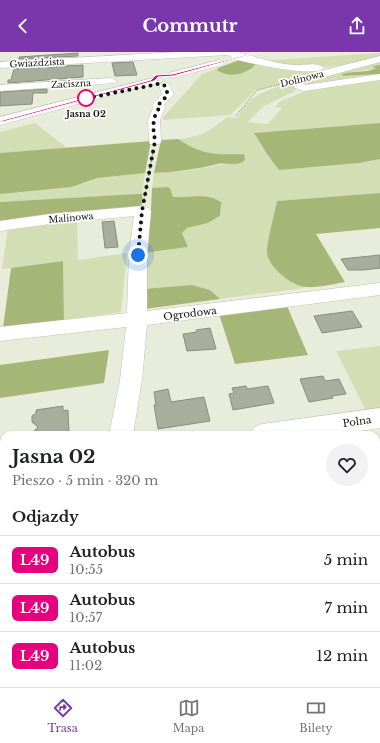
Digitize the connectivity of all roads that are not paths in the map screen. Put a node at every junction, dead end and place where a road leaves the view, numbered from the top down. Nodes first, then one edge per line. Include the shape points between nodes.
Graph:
1 (258, 52) edge
2 (146, 54) edge
3 (240, 57) junction
4 (380, 59) edge
5 (0, 64) edge
6 (155, 67) dead end
7 (344, 68) junction
8 (380, 77) edge
9 (167, 81) junction
10 (139, 86) junction
11 (0, 88) edge
12 (0, 121) edge
13 (155, 141) road end
14 (0, 226) edge
15 (380, 289) edge
16 (137, 319) junction
17 (0, 334) edge
18 (380, 418) edge
19 (122, 431) edge
20 (290, 431) edge

1 - 3 street
2 - 3 street, Gwiaździsta via 228,52
2 - 5 street, Gwiaździsta
2 - 6 street
3 - 7 street, Gwiaździsta via 293,68
3 - 9 street
4 - 7 street, Dolinowa
7 - 8 street, Dolinowa via 296,82 304,88
9 - 10 street
9 - 13 street via 176,94 165,102 155,116
10 - 11 street, Zaciszna via 128,80
10 - 12 street
14 - 16 street, Malinowa via 142,211
15 - 16 street, Ogrodowa
16 - 17 street, Ogrodowa
16 - 19 street via 131,380
18 - 20 street, Polna

